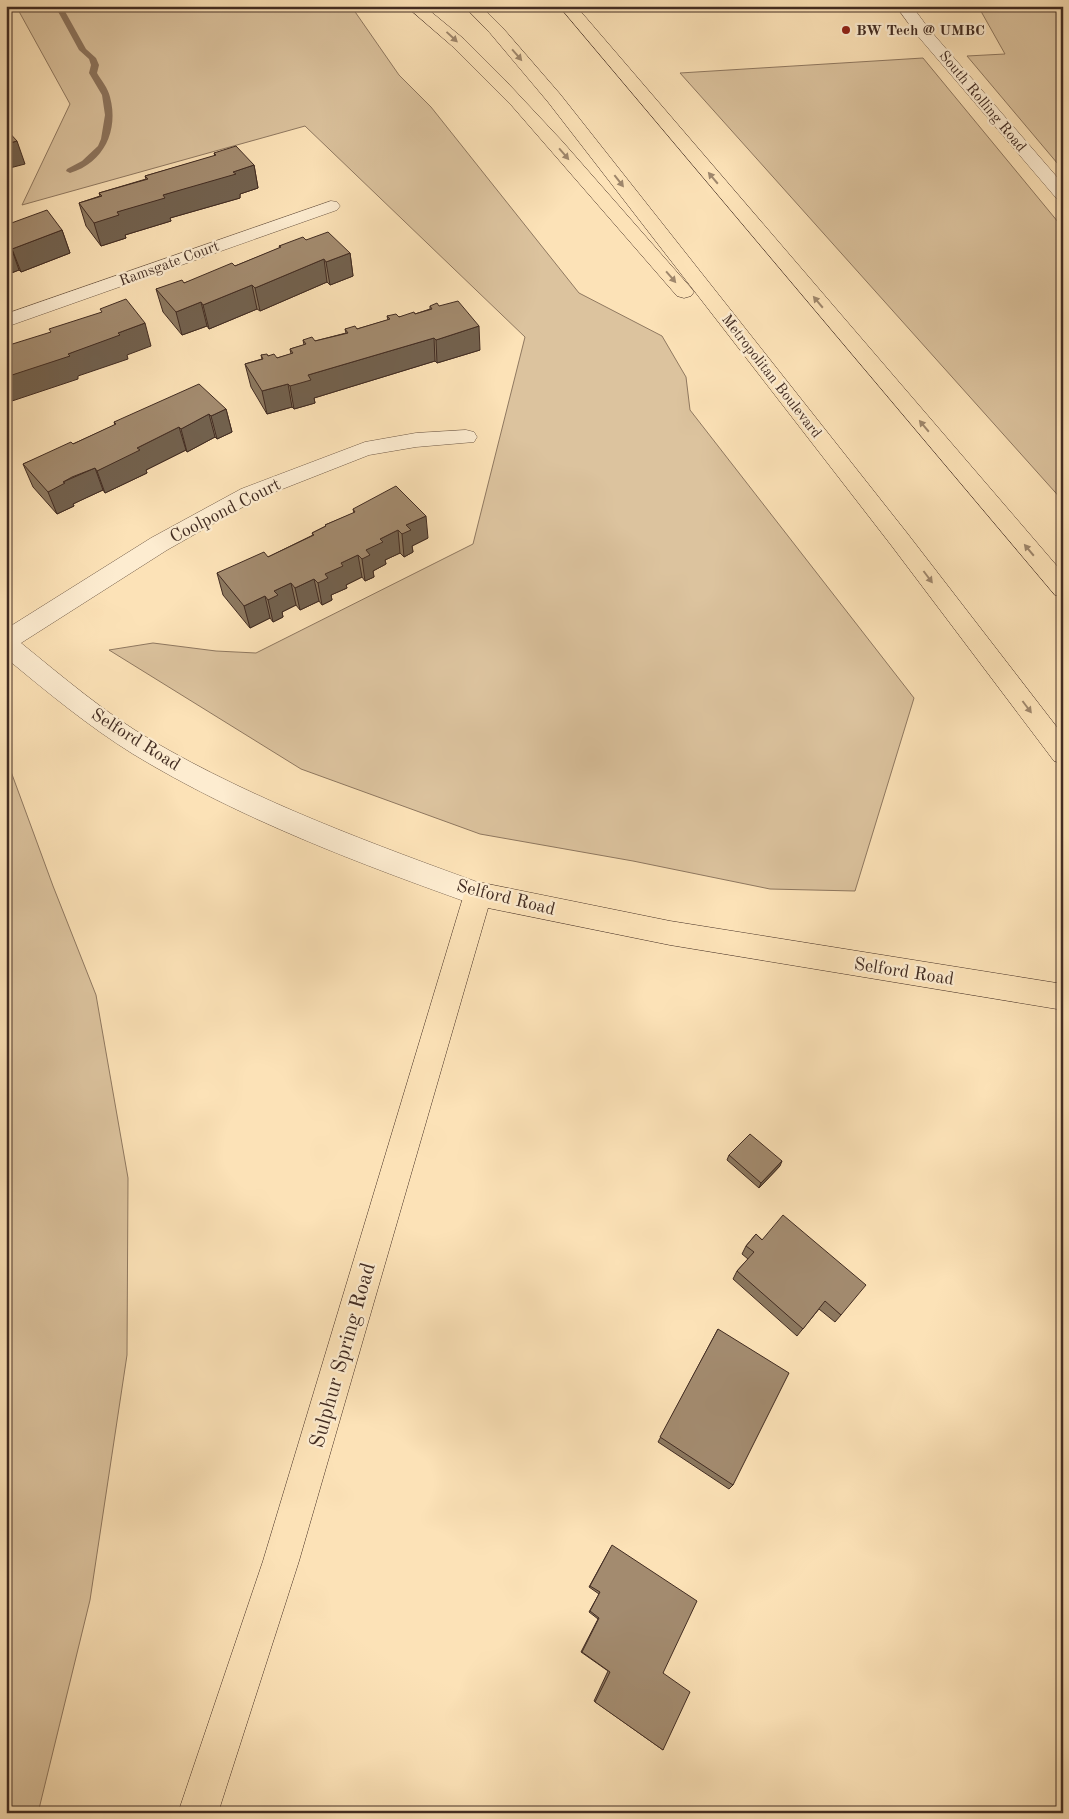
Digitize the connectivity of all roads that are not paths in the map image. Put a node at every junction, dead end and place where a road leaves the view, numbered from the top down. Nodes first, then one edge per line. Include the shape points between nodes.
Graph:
1 (414, 6) edge
2 (472, 6) edge
3 (566, 6) edge
4 (904, 6) edge
5 (1063, 195) edge
6 (331, 206) dead end
7 (6, 321) edge
8 (466, 437) dead end
9 (899, 539) junction
10 (1062, 588) edge
11 (6, 641) edge
12 (6, 645) edge
13 (1063, 754) edge
14 (478, 894) junction
15 (1063, 997) edge
16 (198, 1813) edge

1 -> 9 main road via 480,63 524,108
2 -> 9 main road, Metropolitan Boulevard via 554,98
10 -> 3 main road
4 - 5 street, South Rolling Road
6 - 7 street, Ramsgate Court
8 - 11 street, Coolpond Court via 416,440 365,449 249,494 159,544
9 -> 13 main road, Metropolitan Boulevard
12 - 14 street, Selford Road via 80,704 142,747 241,800 345,846
14 - 15 main road, Selford Road via 670,933
14 - 16 main road, Sulphur Spring Road via 281,1561

